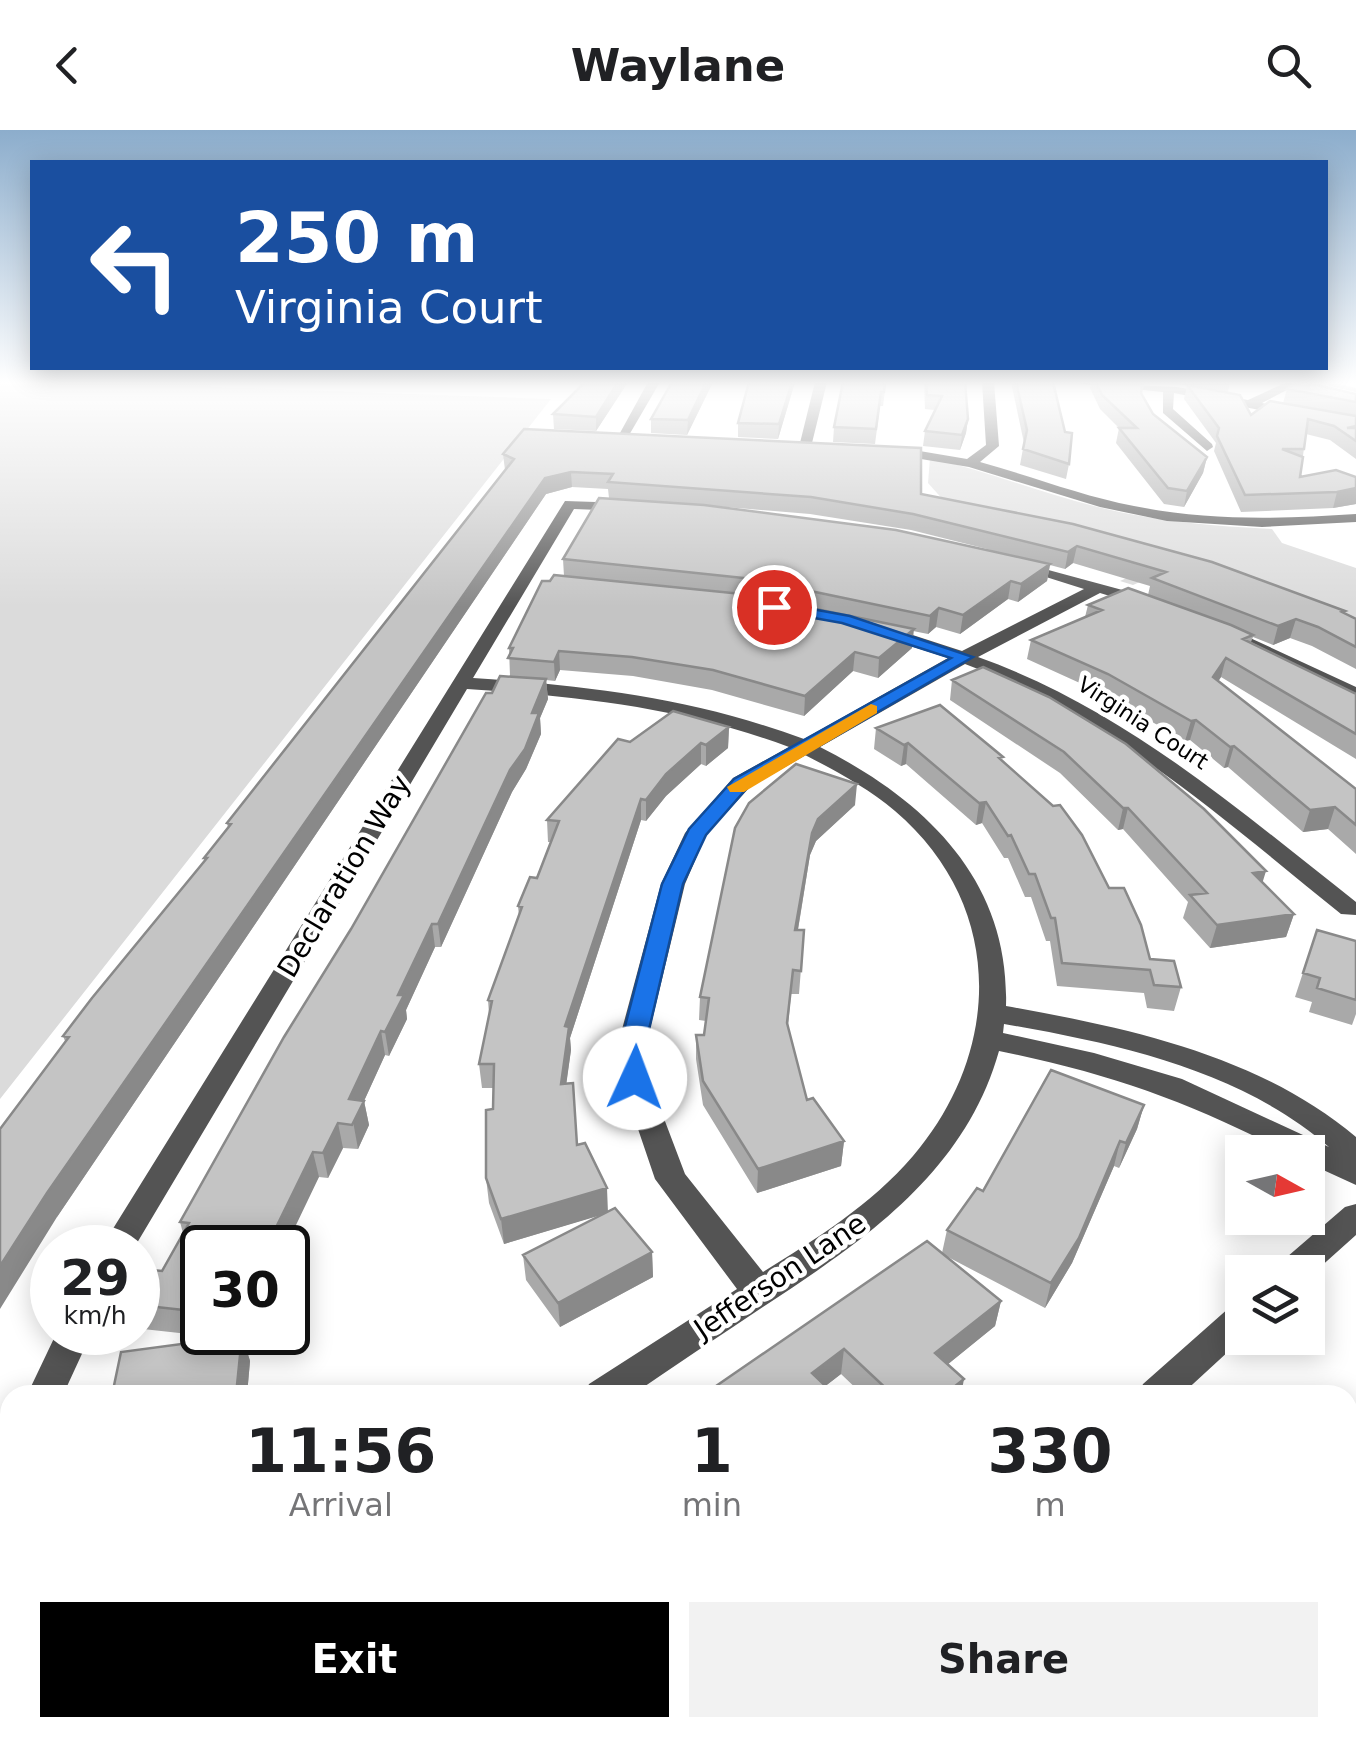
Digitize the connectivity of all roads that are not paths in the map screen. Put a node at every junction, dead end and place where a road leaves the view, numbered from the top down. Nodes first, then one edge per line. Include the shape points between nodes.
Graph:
1 (939, 457) edge
2 (978, 457) edge
3 (972, 461) junction
4 (648, 508) edge
5 (1356, 518) edge
6 (996, 557) edge
7 (1100, 587) junction
8 (1161, 607) edge
9 (862, 624) edge
10 (1228, 634) edge
11 (964, 657) junction
12 (461, 683) junction
13 (1356, 694) edge
14 (804, 747) junction
15 (1350, 910) dead end
16 (991, 1026) junction
17 (1356, 1154) edge
18 (1356, 1173) edge
19 (1356, 1216) edge
20 (132, 1225) edge
21 (1311, 1255) edge
22 (759, 1292) junction
23 (1225, 1332) edge
24 (65, 1355) edge
25 (50, 1385) edge
26 (617, 1385) edge
27 (1167, 1385) edge

1 - 3 street
2 - 3 street
3 - 5 street via 1136,511 1264,524
4 - 12 street, Declaration Way via 570,504 532,583
6 - 7 street
7 - 8 street
7 - 11 street
9 - 11 street, Virginia Court
10 - 13 street
11 - 14 street
11 - 15 street, Virginia Court via 1095,716 1202,791
12 - 14 street, Jefferson Lane via 654,701 740,722
12 - 20 street, Declaration Way
14 - 16 street, Jefferson Lane via 883,792 947,855 971,892 989,940
14 - 22 street via 741,783 696,833 672,884 635,1034 635,1078 670,1179
16 - 17 street via 1100,1032 1218,1071 1320,1122
16 - 18 street via 1160,1082
16 - 22 street, Jefferson Lane via 967,1100 920,1168 852,1231
19 - 21 street
22 - 26 street, Jefferson Lane
23 - 27 street
24 - 25 street

